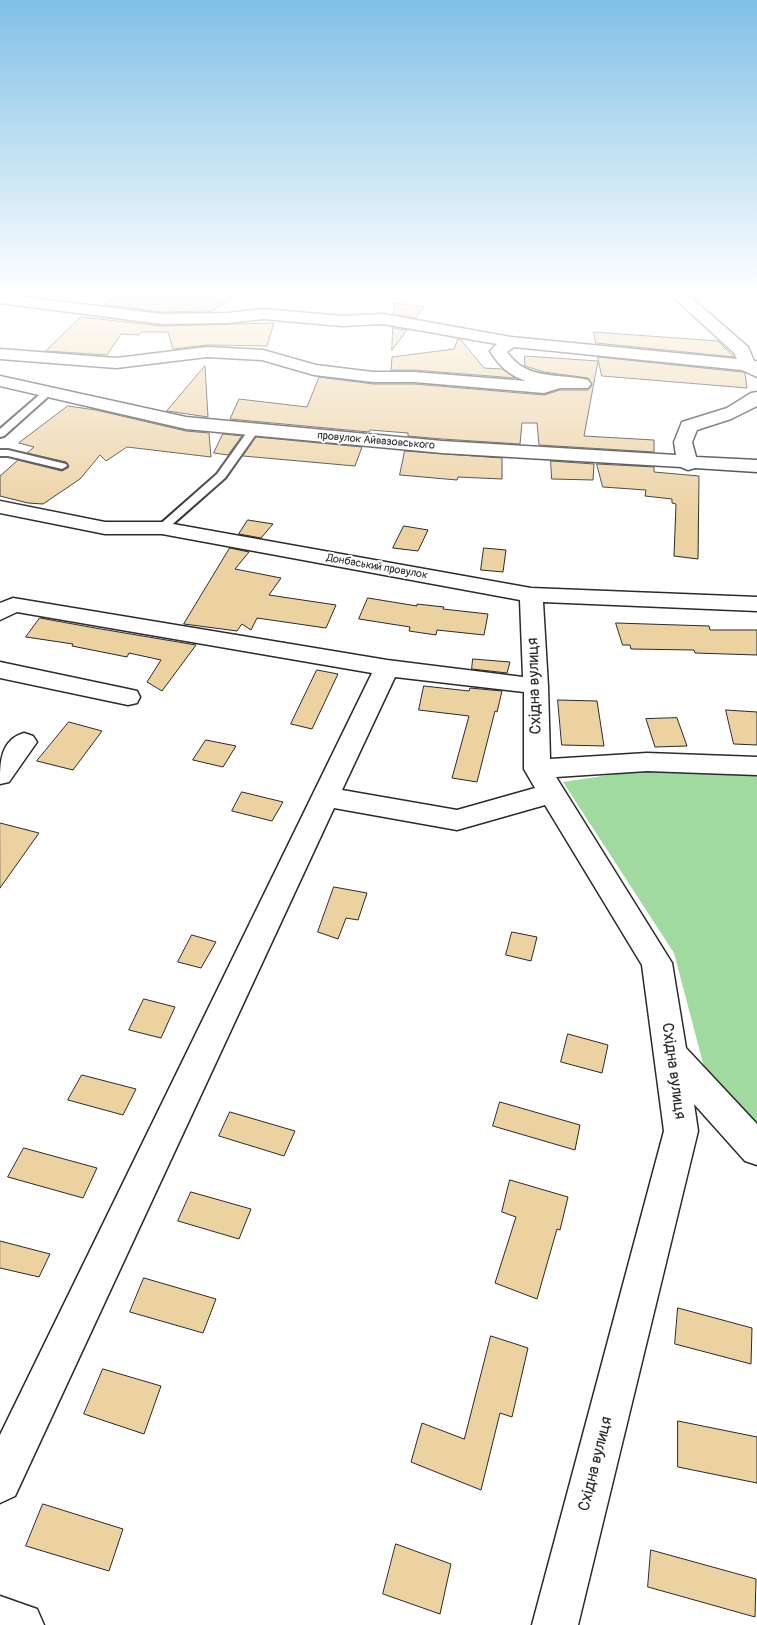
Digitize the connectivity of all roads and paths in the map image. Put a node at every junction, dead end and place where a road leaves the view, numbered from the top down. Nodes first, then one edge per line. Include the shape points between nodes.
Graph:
1 (313, 370) edge
2 (516, 370) edge
3 (0, 381) edge
4 (557, 383) junction
5 (582, 384) dead end
6 (48, 392) junction
7 (757, 397) edge
8 (254, 430) junction
9 (0, 434) edge
10 (0, 453) edge
11 (688, 464) junction
12 (62, 466) dead end
13 (757, 466) edge
14 (0, 508) edge
15 (162, 528) junction
16 (531, 596) junction
17 (757, 604) edge
18 (0, 612) edge
19 (387, 668) junction
20 (0, 670) edge
21 (536, 686) junction
22 (128, 697) dead end
23 (24, 742) dead end
24 (757, 766) edge
25 (0, 774) edge
26 (545, 781) junction
27 (327, 797) junction
28 (671, 1055) junction
29 (757, 1149) edge
30 (0, 1481) edge
31 (0, 1619) edge
32 (21, 1625) edge
33 (555, 1625) edge

1 - 4 street via 372,377 414,377 544,388
2 - 4 street via 526,377
3 - 6 street, провулок Айвазовського
4 - 5 street
6 - 8 street, провулок Айвазовського via 186,423
6 - 9 lane
7 - 11 street via 725,416 689,426 683,442
8 - 11 street, провулок Айвазовського
8 - 15 lane via 221,476
10 - 12 lane
11 - 13 street, провулок Айвазовського
14 - 15 street, Донбаський провулок via 105,528
15 - 16 street, Донбаський провулок
16 - 17 street, Донбаський провулок
16 - 21 street, Східна вулиця
18 - 19 street via 14,605
19 - 21 street
19 - 27 street
20 - 22 street
21 - 26 street, Східна вулиця
23 - 25 street
24 - 26 street via 647,762
26 - 27 street via 457,820
26 - 28 street, Східна вулиця via 657,963
27 - 30 street
28 - 29 street
28 - 33 street, Східна вулиця via 681,1130
31 - 32 street

